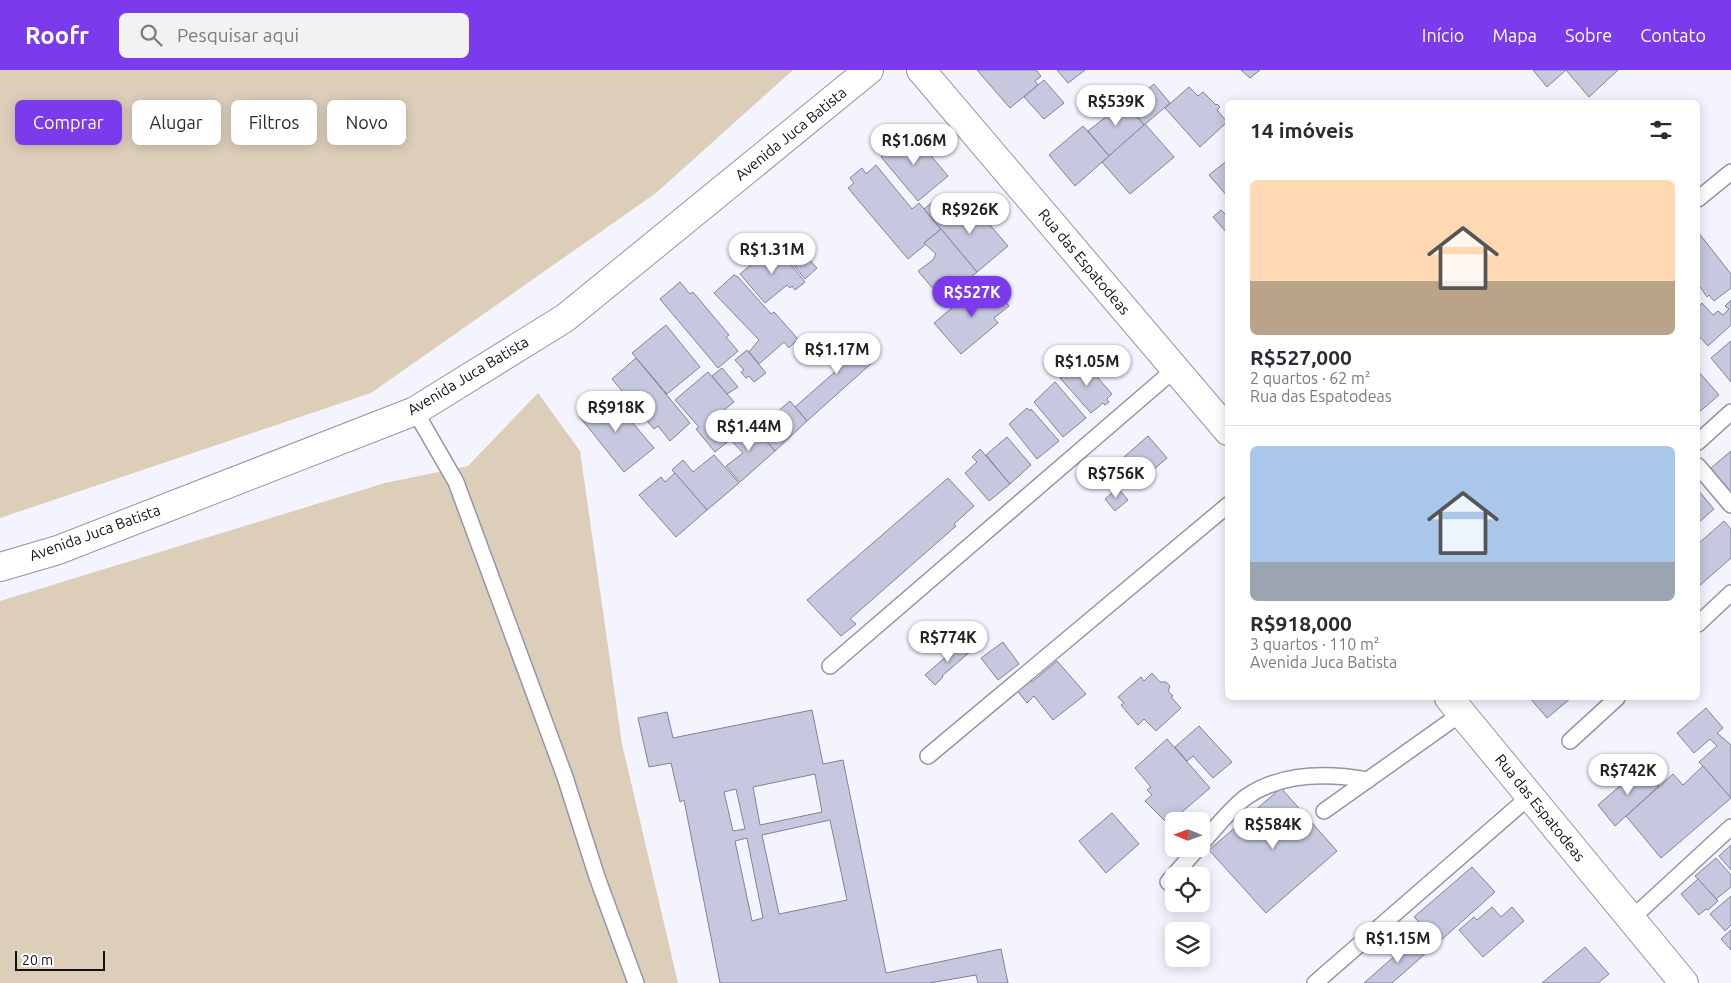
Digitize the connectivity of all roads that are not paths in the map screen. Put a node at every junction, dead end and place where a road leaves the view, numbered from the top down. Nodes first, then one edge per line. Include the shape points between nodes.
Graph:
1 (869, 70) edge
2 (920, 70) edge
3 (1731, 172) edge
4 (1700, 197) edge
5 (1175, 369) junction
6 (414, 411) junction
7 (1731, 412) edge
8 (1225, 427) edge
9 (1700, 440) edge
10 (1700, 468) edge
11 (1731, 505) edge
12 (1225, 508) edge
13 (0, 566) edge
14 (1731, 594) edge
15 (1700, 622) edge
16 (830, 666) dead end
17 (1615, 700) edge
18 (1455, 705) edge
19 (1570, 741) dead end
20 (928, 756) dead end
21 (1368, 780) junction
22 (1530, 796) junction
23 (1324, 811) dead end
24 (1731, 827) edge
25 (1210, 834) edge
26 (1631, 919) junction
27 (636, 983) edge
28 (1315, 983) edge
29 (1684, 983) edge

1 - 6 main road, Avenida Juca Batista via 565,318
2 - 5 main road, Rua das Espatodeas
3 - 4 lane
5 - 8 main road, Rua das Espatodeas
5 - 16 lane
6 - 13 main road, Avenida Juca Batista via 58,550
6 - 27 lane via 456,482 565,777
7 - 9 lane
10 - 11 lane
12 - 20 lane
14 - 15 lane
17 - 19 lane
18 - 21 lane
18 - 22 main road, Rua das Espatodeas
21 - 23 lane
21 - 25 lane via 1340,775 1306,775 1272,785 1246,797
22 - 26 main road, Rua das Espatodeas
22 - 28 lane
24 - 26 lane
26 - 29 main road, Rua das Espatodeas

